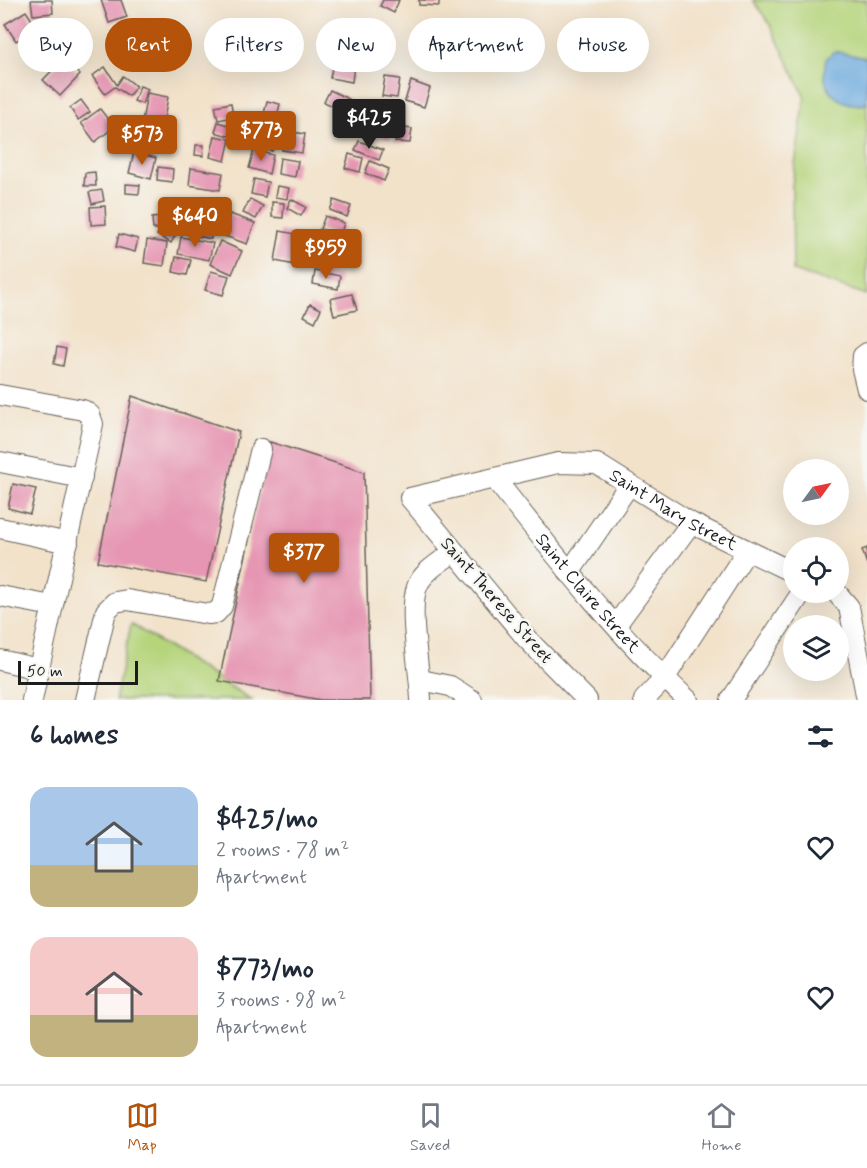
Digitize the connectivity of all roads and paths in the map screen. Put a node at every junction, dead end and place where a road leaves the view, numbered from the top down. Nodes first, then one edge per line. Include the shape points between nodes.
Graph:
1 (867, 353) edge
2 (867, 389) edge
3 (0, 395) edge
4 (261, 449) dead end
5 (0, 462) edge
6 (82, 478) junction
7 (495, 479) junction
8 (629, 485) junction
9 (410, 498) joint
10 (691, 523) junction
11 (0, 528) edge
12 (68, 543) junction
13 (454, 552) junction
14 (746, 552) junction
15 (783, 568) edge
16 (569, 573) junction
17 (0, 596) edge
18 (795, 603) edge
19 (846, 603) edge
20 (52, 606) junction
21 (616, 625) junction
22 (0, 660) edge
23 (38, 669) junction
24 (664, 679) junction
25 (421, 680) junction
26 (32, 700) edge
27 (85, 700) edge
28 (421, 700) edge
29 (472, 700) edge
30 (587, 700) edge
31 (644, 700) edge
32 (688, 700) edge
33 (731, 700) edge
34 (867, 700) edge

1 - 2 street via 862,369
3 - 6 street via 83,410 90,415 93,424
4 - 27 street via 222,606 216,613 208,614 127,600 115,602 106,610
5 - 6 street
6 - 12 street
7 - 8 street, Saint Mary Street via 558,463 597,464
7 - 9 street, Saint Mary Street
7 - 16 street, Saint Claire Street
8 - 10 street, Saint Mary Street
8 - 16 street
9 - 13 street, Saint Therese Street
10 - 14 street, Saint Mary Street
10 - 21 street
11 - 12 street
12 - 20 street
13 - 25 street via 417,586 414,605
13 - 30 street, Saint Therese Street via 527,639
14 - 15 street, Saint Mary Street
14 - 24 street
16 - 21 street, Saint Claire Street
17 - 20 street
18 - 33 street
19 - 34 street
20 - 23 street
21 - 24 street, Saint Claire Street
22 - 23 street
23 - 26 street
24 - 31 street
24 - 32 street, Saint Claire Street
25 - 28 street
25 - 29 street via 450,686

